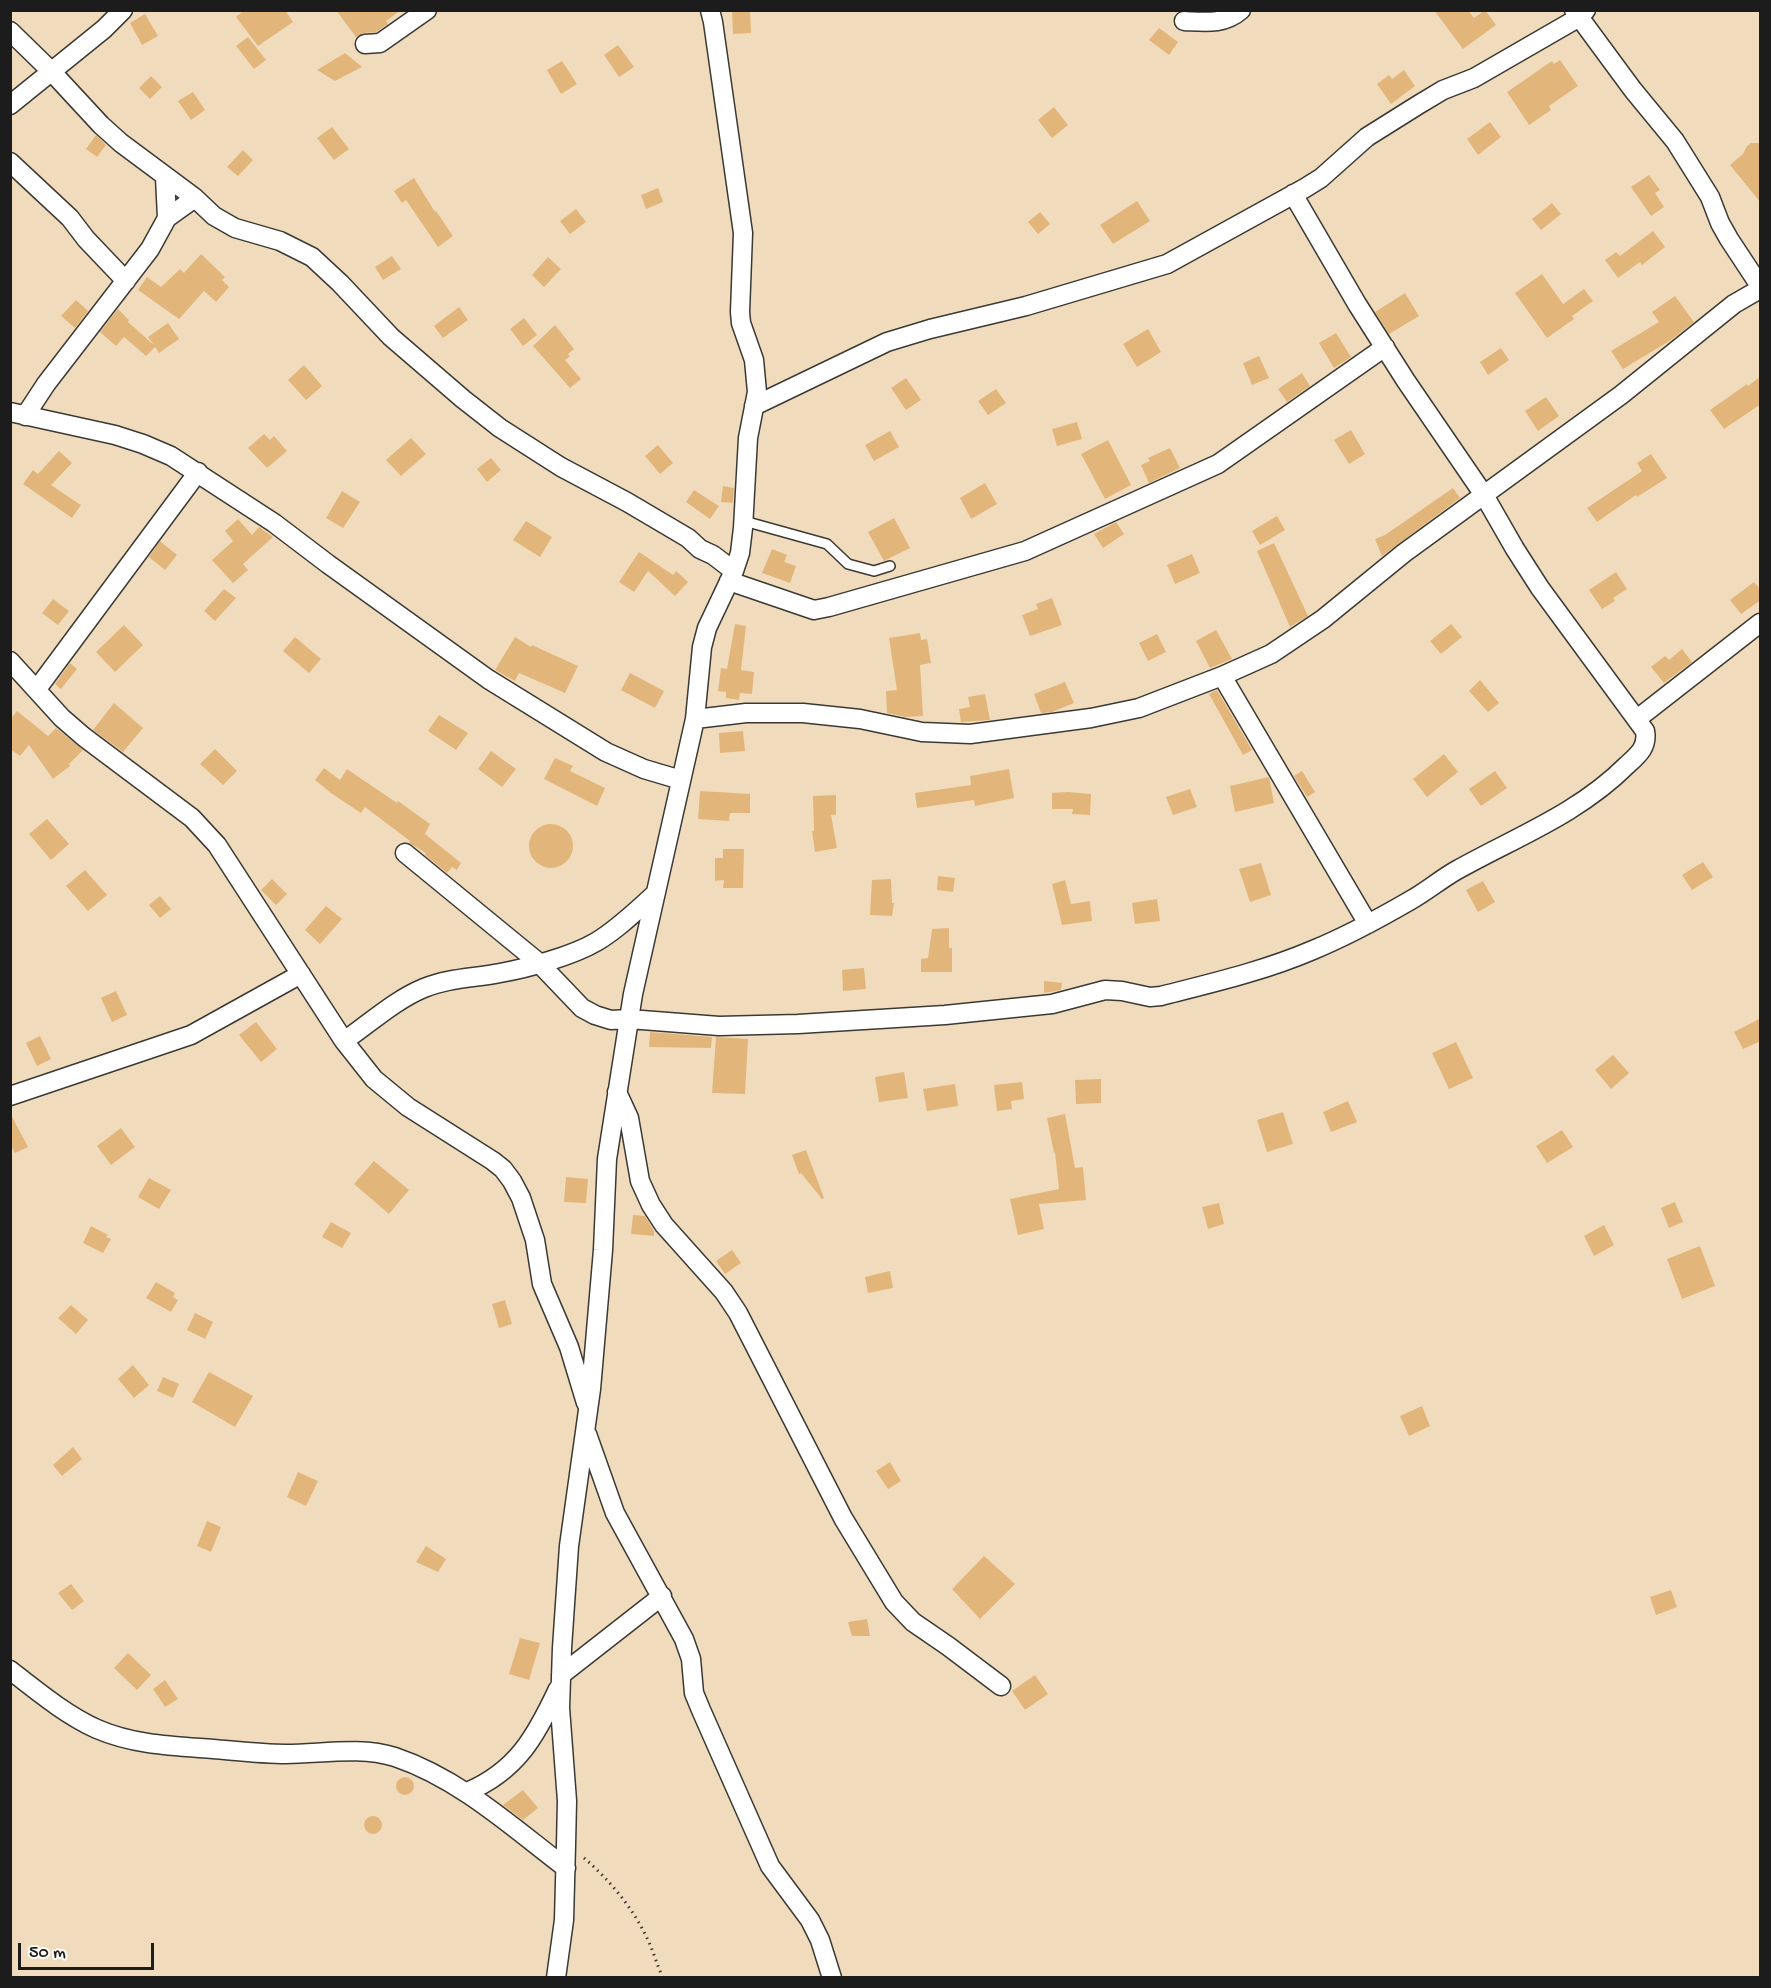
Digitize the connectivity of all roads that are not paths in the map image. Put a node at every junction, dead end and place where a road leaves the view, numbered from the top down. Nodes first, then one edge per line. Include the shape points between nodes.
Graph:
1 (427, 10) edge
2 (710, 10) edge
3 (1241, 10) edge
4 (117, 13) edge
5 (1580, 13) edge
6 (1184, 21) dead end
7 (10, 31) edge
8 (365, 44) dead end
9 (51, 71) junction
10 (10, 105) edge
11 (10, 162) edge
12 (165, 177) junction
13 (1293, 194) junction
14 (195, 198) junction
15 (167, 218) junction
16 (126, 281) junction
17 (1761, 287) edge
18 (1384, 347) junction
19 (754, 406) junction
20 (18, 414) edge
21 (198, 472) junction
22 (1484, 495) junction
23 (744, 521) junction
24 (890, 566) dead end
25 (732, 576) junction
26 (1761, 623) edge
27 (10, 661) edge
28 (1222, 676) junction
29 (37, 689) junction
30 (695, 719) junction
31 (1637, 719) junction
32 (681, 780) junction
33 (405, 853) dead end
34 (656, 893) junction
35 (1368, 924) junction
36 (538, 962) junction
37 (301, 974) junction
38 (629, 1019) junction
39 (344, 1041) junction
40 (617, 1092) junction
41 (10, 1096) edge
42 (587, 1419) junction
43 (662, 1596) junction
44 (10, 1670) edge
45 (560, 1680) junction
46 (1001, 1686) dead end
47 (467, 1792) junction
48 (566, 1868) junction
49 (556, 1977) edge
50 (832, 1977) edge

1 - 8 street via 380,43
2 - 19 street via 741,216 740,312 757,375
3 - 6 street via 1217,22
4 - 9 street
5 - 13 street via 1474,78 1409,110 1367,137 1321,178
5 - 17 street via 1633,90 1675,141 1710,197 1729,239
7 - 9 street
9 - 10 street
9 - 12 street via 101,125
11 - 16 street via 70,218
12 - 14 street
12 - 15 street
13 - 18 street
13 - 19 street via 1167,264 887,342
14 - 15 street
14 - 25 street via 235,228 280,241 312,257 407,352 500,428 688,538 713,555
15 - 16 street
16 - 20 street
17 - 22 street
18 - 22 street
18 - 25 street via 1218,464 1025,551 814,610
19 - 23 street via 748,438
20 - 21 street via 143,444
21 - 29 street
21 - 32 street via 488,679 606,752
22 - 28 street via 1323,619 1271,654
22 - 31 street via 1540,588
23 - 24 lane via 827,544 848,564 874,571
23 - 25 street
25 - 30 street via 702,647
26 - 31 street
27 - 29 street
28 - 30 street via 1139,708 970,734 922,732 860,718 803,713 746,713
28 - 35 street
29 - 37 street via 84,737 205,830
30 - 32 street
31 - 35 street via 1645,731 1645,746 1594,795
32 - 34 street
33 - 36 street
34 - 36 street via 595,942 576,952
34 - 38 street
35 - 38 street via 1249,974 1161,996 1105,990 1052,1004 798,1024 719,1026
36 - 38 street via 582,1008 611,1020
36 - 39 street via 422,989
37 - 39 street
37 - 41 street via 190,1035
38 - 40 street
39 - 42 street via 389,1093 493,1161 512,1181 529,1219 542,1284 569,1347
40 - 42 street via 607,1159
40 - 46 street via 629,1118 640,1181 651,1205 738,1313 843,1518 894,1602 913,1623
42 - 43 street via 615,1513
42 - 45 street via 569,1546
43 - 45 street
43 - 50 street via 691,1659 694,1693 762,1848 778,1879 810,1920
44 - 47 street via 66,1711 127,1740 264,1753 371,1753 393,1757
45 - 47 street via 538,1731 511,1764 484,1785
45 - 48 street via 567,1801
47 - 48 street
48 - 49 street

